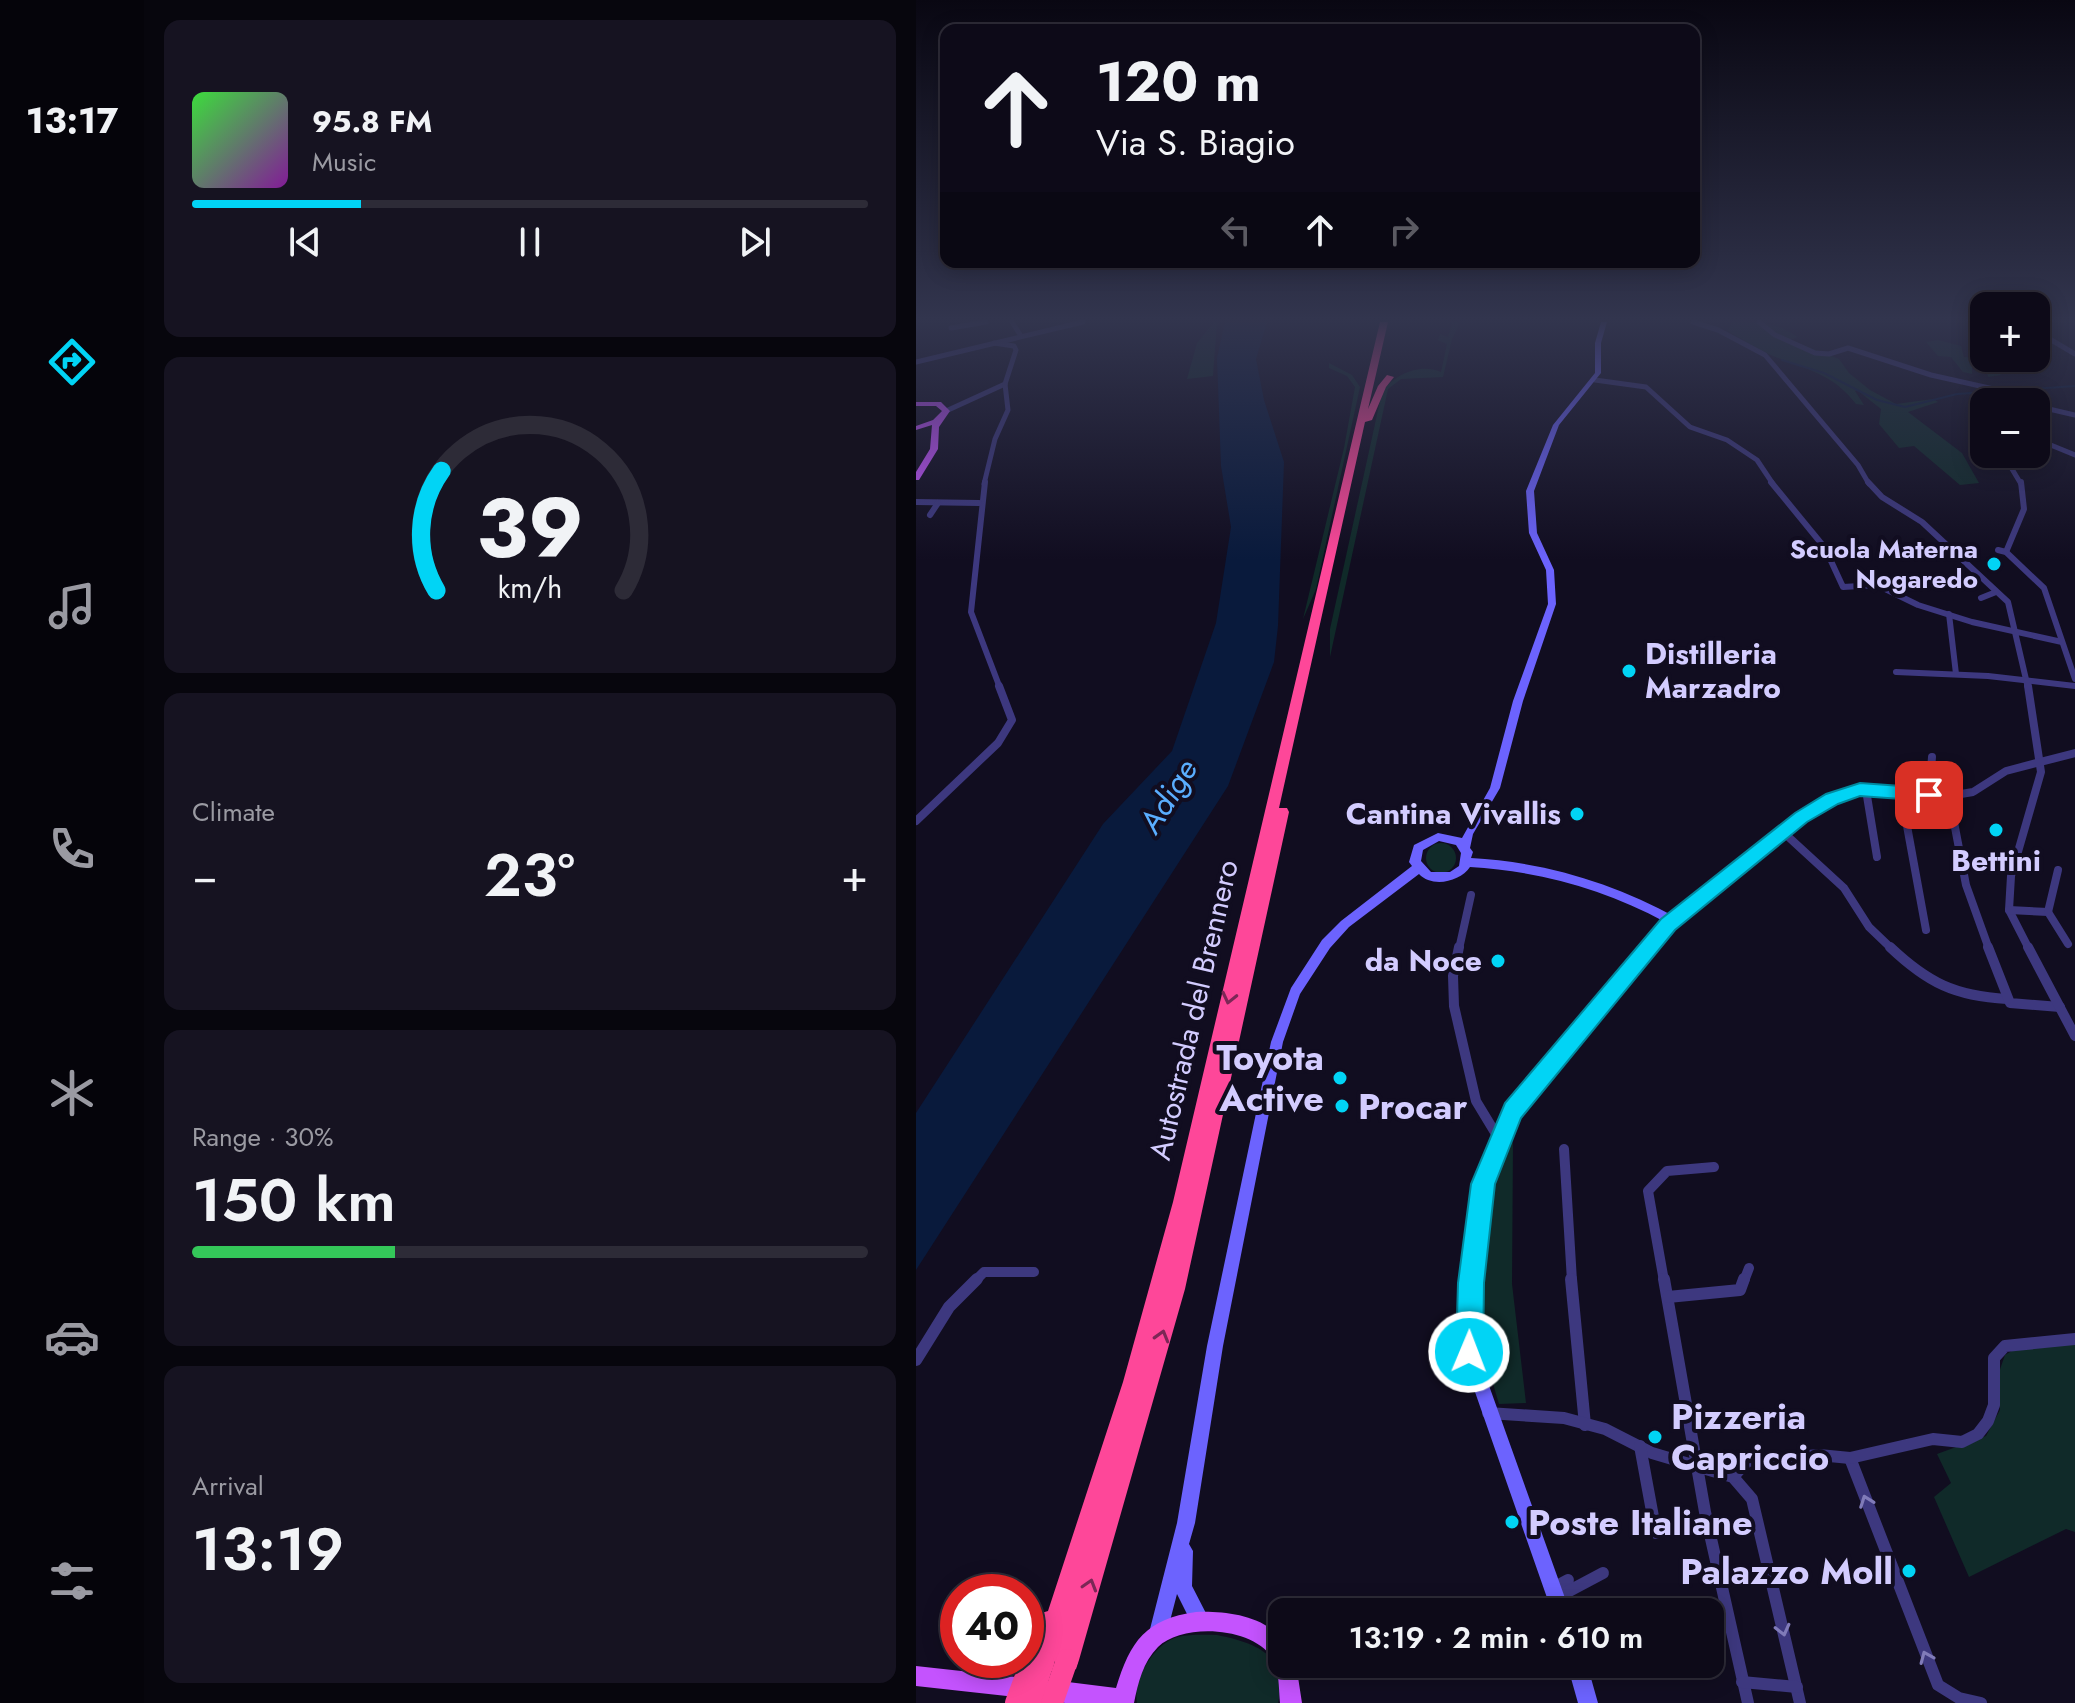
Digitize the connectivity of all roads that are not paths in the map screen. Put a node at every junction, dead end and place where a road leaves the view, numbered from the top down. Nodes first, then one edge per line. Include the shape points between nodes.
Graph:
1 (964, 401) edge
2 (1007, 401) edge
3 (1363, 401) edge
4 (1369, 401) edge
5 (1374, 401) edge
6 (1576, 401) edge
7 (1662, 401) edge
8 (1803, 401) edge
9 (916, 404) edge
10 (944, 408) junction
11 (2050, 409) edge
12 (2075, 415) edge
13 (1365, 418) junction
14 (940, 420) junction
15 (916, 428) edge
16 (2050, 445) edge
17 (2075, 455) edge
18 (2015, 468) edge
19 (916, 478) edge
20 (916, 502) edge
21 (938, 503) junction
22 (979, 503) junction
23 (930, 515) dead end
24 (1996, 592) junction
25 (1981, 598) dead end
26 (1949, 614) junction
27 (2015, 632) junction
28 (2062, 642) junction
29 (1896, 672) dead end
30 (1956, 674) junction
31 (2024, 679) junction
32 (2075, 679) edge
33 (2075, 686) edge
34 (2072, 754) edge
35 (1932, 757) dead end
36 (2038, 763) junction
37 (2075, 766) edge
38 (1866, 790) junction
39 (1901, 793) junction
40 (1929, 795) junction
41 (1949, 796) junction
42 (1487, 801) junction
43 (916, 821) edge
44 (1783, 832) junction
45 (1454, 839) junction
46 (1465, 847) junction
47 (1877, 857) dead end
48 (1467, 862) junction
49 (2058, 870) dead end
50 (1423, 872) junction
51 (1471, 895) dead end
52 (2009, 910) junction
53 (2048, 912) junction
54 (1673, 921) junction
55 (1926, 930) dead end
56 (2068, 944) dead end
57 (2007, 999) junction
58 (2060, 1007) junction
59 (2075, 1036) edge
60 (1499, 1139) junction
61 (1564, 1149) dead end
62 (1714, 1167) dead end
63 (1749, 1268) dead end
64 (1034, 1272) dead end
65 (1668, 1297) junction
66 (2075, 1339) edge
67 (916, 1360) edge
68 (1488, 1413) junction
69 (1585, 1425) junction
70 (1640, 1446) junction
71 (1850, 1458) junction
72 (1696, 1469) junction
73 (1733, 1477) junction
74 (1186, 1523) junction
75 (1656, 1533) dead end
76 (1603, 1573) dead end
77 (1560, 1595) edge
78 (1201, 1621) junction
79 (1158, 1633) junction
80 (1268, 1640) edge
81 (1047, 1662) junction
82 (916, 1676) edge
83 (1581, 1678) edge
84 (1742, 1682) junction
85 (1797, 1687) junction
86 (1124, 1701) edge
87 (1016, 1703) edge
88 (1030, 1703) edge
89 (1052, 1703) edge
90 (1588, 1703) edge
91 (1748, 1703) edge
92 (1800, 1703) edge
93 (1981, 1703) edge

1 - 10 street
2 - 22 street
3 - 13 highway
4 - 13 highway, Autostrada del Brennero
5 - 13 highway
6 - 42 main road via 1556,425 1530,491 1533,533 1550,570 1552,604
7 - 26 street via 1701,434 1727,440 1757,460 1825,548 1843,587 1877,585
8 - 24 street via 1882,497 1922,522
9 - 10 main road
10 - 14 main road
11 - 12 street
13 -> 81 highway, Autostrada del Brennero via 1182,1202
81 -> 13 highway, Autostrada del Brennero via 1194,1215
14 - 15 main road
14 - 19 main road via 934,449
16 - 17 street
18 - 28 street via 2021,475 2022,516 2002,551 2044,588
20 - 21 street
21 - 22 street
21 - 23 street
22 - 43 street via 971,612 1012,720 998,743
24 - 25 street
24 - 27 street via 2008,602
26 - 27 street
26 - 30 street
27 - 28 street
27 - 31 street
28 - 32 street
29 - 30 street
30 - 31 street
31 - 33 street
31 - 36 street
34 - 36 street
34 - 37 street
35 - 40 street
36 - 41 street via 2006,771 1973,792
36 - 52 street via 2041,772 2008,891
38 - 39 street
38 - 44 street via 1832,799
38 - 47 street
39 - 40 street
39 - 55 street
40 - 41 street
41 - 57 street via 1966,885
42 - 45 main road
42 - 46 main road
44 - 54 street
44 - 57 street via 1844,888 1869,927 1906,962 1969,997
45 - 46 main road
45 - 50 main road via 1438,837 1423,843 1415,855
46 - 48 main road
48 - 50 main road via 1452,876
48 - 54 main road via 1490,862 1601,888
49 - 53 street
50 - 74 main road via 1345,924 1307,969 1277,1042 1215,1346
51 - 60 street via 1453,976 1454,1006 1476,1101
52 - 53 street
52 - 58 street
53 - 56 street
54 - 60 main road via 1513,1111
57 - 58 street
58 - 59 street
60 - 68 main road via 1483,1184 1471,1283 1469,1352
61 - 69 street
62 - 65 street via 1666,1169 1654,1176 1648,1191
63 - 65 street via 1740,1290
64 - 67 street via 984,1272 949,1307
65 - 72 street
66 - 71 street via 2005,1346 1994,1358 1994,1405 1978,1434 1962,1442 1933,1439
68 - 69 street via 1564,1418
68 - 77 main road
69 - 70 street
70 - 72 street
70 - 75 street
71 - 73 street via 1747,1461
93 -> 71 street via 1938,1685
72 - 73 street
72 - 84 street
73 -> 85 street via 1752,1499
74 - 78 main road via 1183,1587
74 - 79 main road
76 - 77 street
78 - 79 main road
78 - 80 main road via 1263,1634
79 - 86 main road via 1137,1658
81 - 87 highway, bridge
81 - 88 highway, Autostrada del Brennero, bridge
81 - 89 highway, Autostrada del Brennero, bridge
82 - 86 main road
83 - 90 main road
84 - 85 street
84 - 91 street
85 - 92 street

